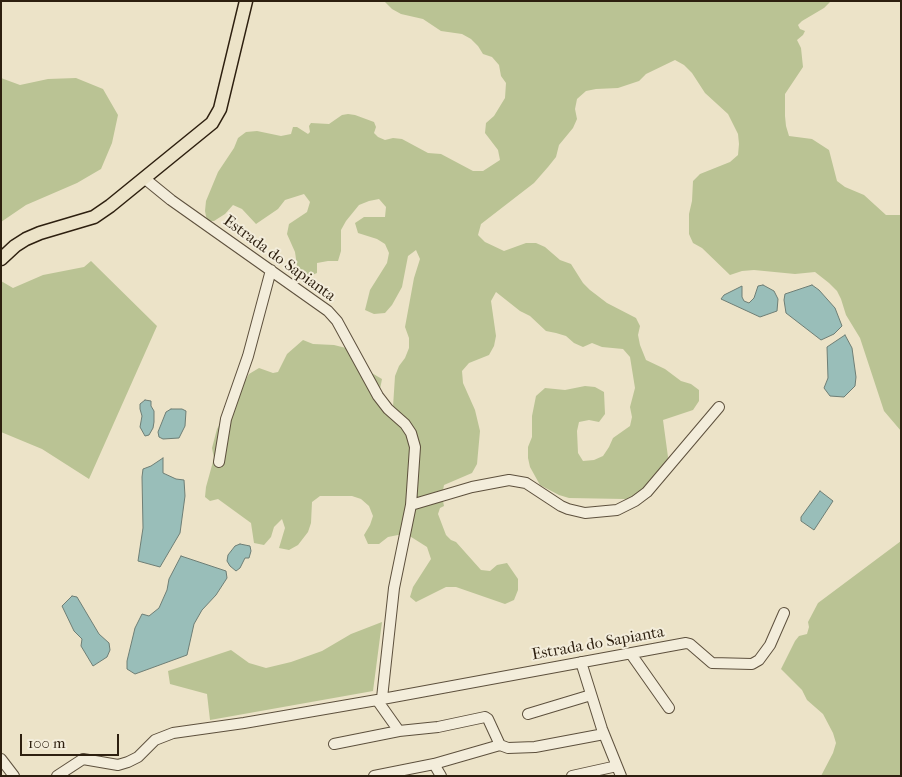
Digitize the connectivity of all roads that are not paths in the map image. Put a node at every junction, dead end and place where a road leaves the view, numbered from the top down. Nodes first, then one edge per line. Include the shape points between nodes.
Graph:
1 (246, 1) edge
2 (144, 178) junction
3 (1, 259) edge
4 (271, 270) junction
5 (719, 407) dead end
6 (219, 462) dead end
7 (411, 505) junction
8 (784, 613) dead end
9 (631, 654) junction
10 (581, 662) junction
11 (591, 695) junction
12 (380, 699) junction
13 (669, 708) dead end
14 (528, 714) dead end
15 (399, 731) junction
16 (604, 734) junction
17 (334, 744) dead end
18 (500, 746) junction
19 (1, 759) edge
20 (434, 764) junction
21 (619, 771) edge
22 (14, 776) edge
23 (57, 776) edge
24 (374, 776) edge
25 (441, 776) edge
26 (572, 776) edge

1 - 2 main road via 220,109 212,123
2 - 3 main road via 94,216 26,239
2 - 4 street, Estrada do Sapianta
4 - 6 street via 248,356 226,419
4 - 7 street, Estrada do Sapianta via 337,321 378,396 411,434 415,447
5 - 7 street via 647,492 617,510 585,513 568,509 526,483 509,480
7 - 12 street, Estrada do Sapianta via 394,588
8 - 9 street, Estrada do Sapianta via 770,645 752,664 712,662 688,643
9 - 10 street, Estrada do Sapianta
9 - 13 street
10 - 11 street
10 - 12 street, Estrada do Sapianta
11 - 14 street
11 - 16 street
12 - 15 street
12 - 23 street, Estrada do Sapianta via 173,733 155,740 128,762 112,764 83,759
15 - 17 street
15 - 18 street via 485,717
16 - 18 street via 535,747
16 - 21 street
18 - 20 street
19 - 22 street
20 - 24 street
20 - 25 street
21 - 26 street

